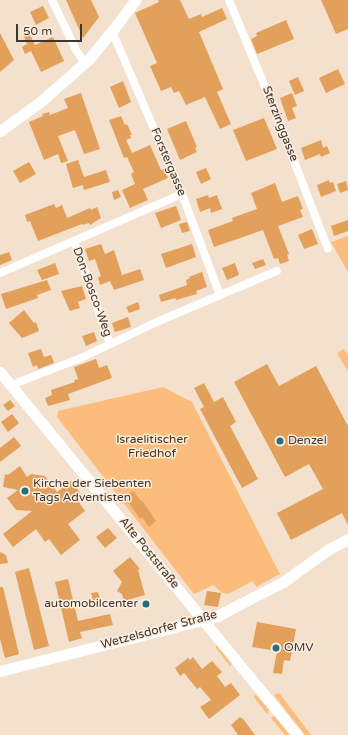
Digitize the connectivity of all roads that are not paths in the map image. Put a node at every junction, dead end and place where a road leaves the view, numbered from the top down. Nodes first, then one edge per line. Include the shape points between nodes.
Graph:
1 (52, 0) edge
2 (135, 0) edge
3 (229, 0) edge
4 (112, 31) junction
5 (85, 63) junction
6 (0, 131) edge
7 (182, 194) junction
8 (74, 241) junction
9 (328, 249) dead end
10 (277, 271) dead end
11 (0, 273) edge
12 (220, 295) junction
13 (110, 344) junction
14 (0, 372) edge
15 (12, 387) junction
16 (348, 539) edge
17 (205, 620) junction
18 (0, 671) edge
19 (297, 735) edge

1 - 5 street
2 - 4 main road
3 - 9 street, Sterzinggasse
4 - 5 main road
4 - 7 street, Forstergasse
5 - 6 main road via 40,102
7 - 8 street, Don-Bosco-Weg
7 - 12 street, Forstergasse
8 - 11 street, Don-Bosco-Weg
8 - 13 street, Don-Bosco-Weg
10 - 12 street
12 - 13 street
13 - 15 street
14 - 15 main road, Alte Poststraße
15 - 17 main road, Alte Poststraße
16 - 17 main road, Wetzelsdorfer Straße via 272,588
17 - 18 main road, Wetzelsdorfer Straße
17 - 19 main road, Alte Poststraße

